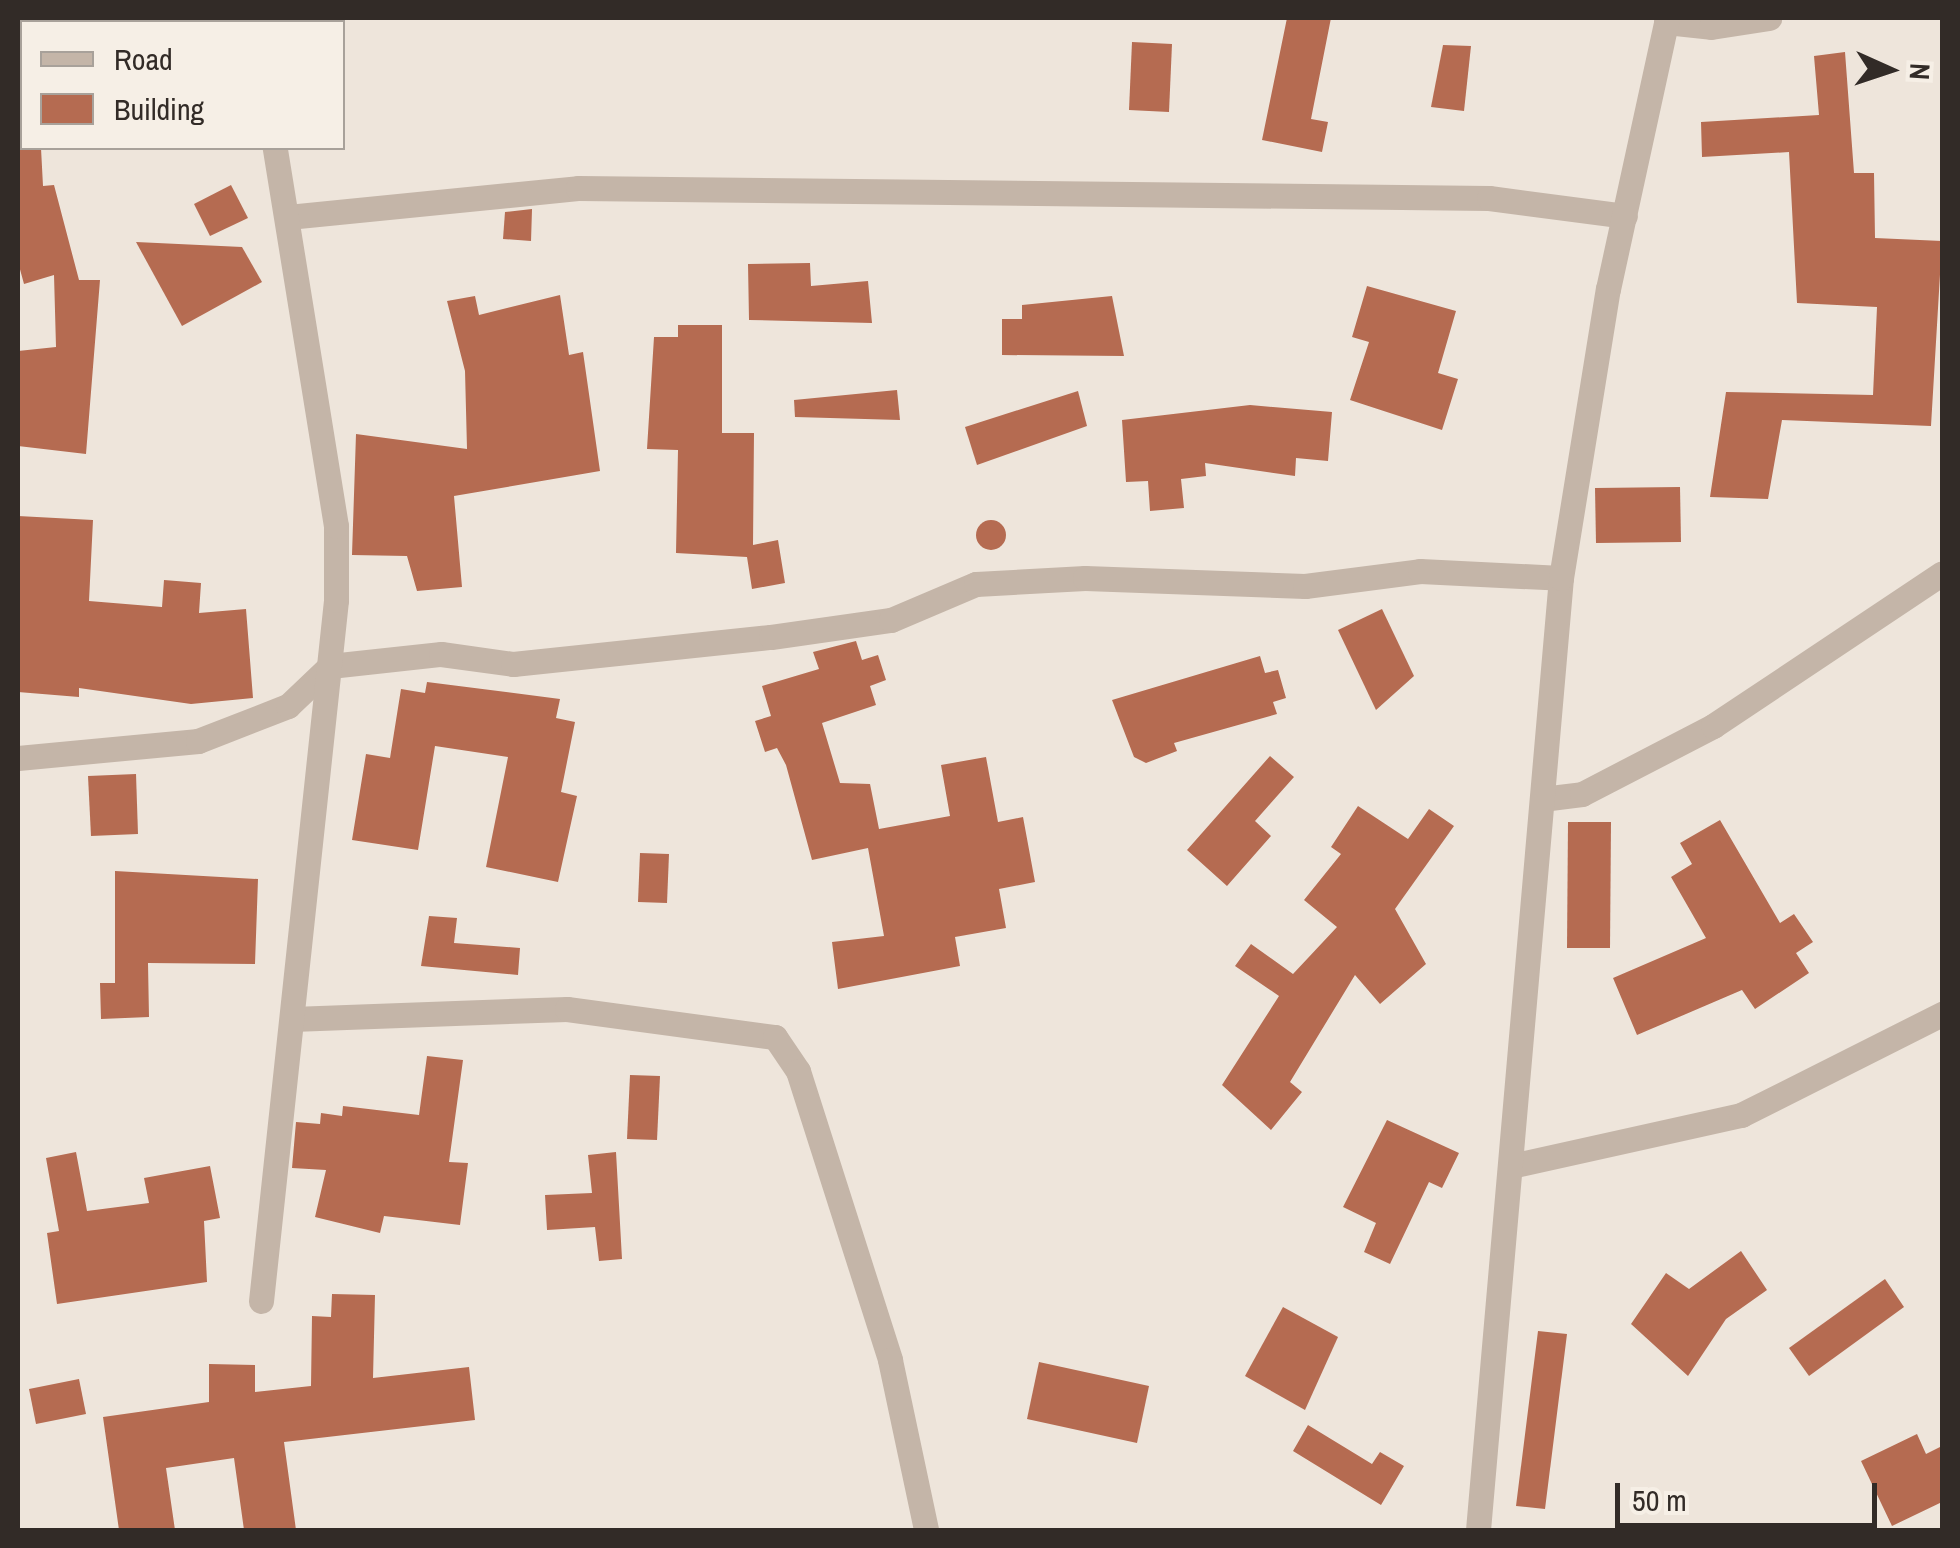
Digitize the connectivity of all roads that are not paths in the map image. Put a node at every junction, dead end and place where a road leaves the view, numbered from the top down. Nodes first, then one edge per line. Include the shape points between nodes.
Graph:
1 (1770, 18) edge
2 (1667, 20) edge
3 (276, 150) edge
4 (1625, 216) junction
5 (288, 217) junction
6 (1942, 572) edge
7 (1561, 578) junction
8 (330, 666) junction
9 (18, 758) edge
10 (1542, 799) junction
11 (1942, 1014) edge
12 (292, 1020) junction
13 (1511, 1166) junction
14 (261, 1302) dead end
15 (926, 1530) edge
16 (1478, 1530) edge

1 - 2 street via 1711,28
2 - 4 street
3 - 5 street
4 - 5 street via 1489,198 578,188
4 - 7 street
5 - 8 street via 336,526
6 - 10 street via 1713,726 1582,794
7 - 8 street via 1420,571 1305,586 1085,578 976,584 891,620 771,637 513,664 441,654
7 - 10 street
8 - 9 street via 288,706 198,742
8 - 12 street
10 - 13 street
11 - 13 street via 1741,1115
12 - 14 street
12 - 15 street via 567,1009 775,1037 798,1072 890,1360
13 - 16 street

